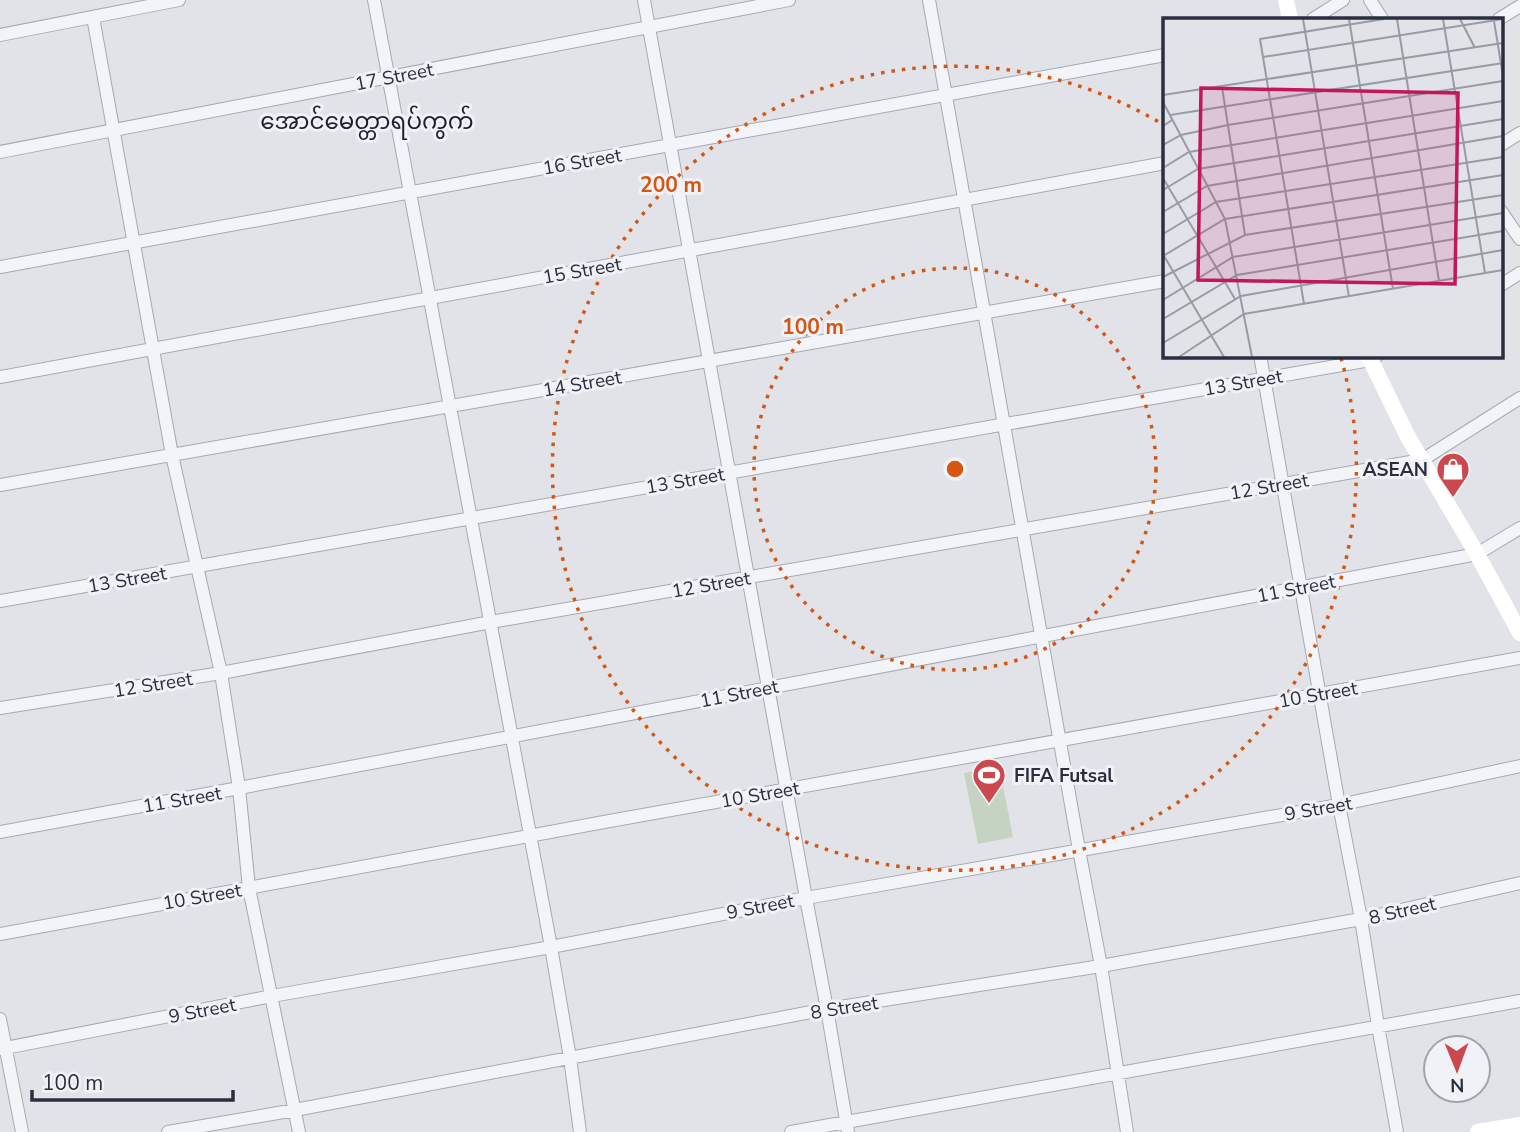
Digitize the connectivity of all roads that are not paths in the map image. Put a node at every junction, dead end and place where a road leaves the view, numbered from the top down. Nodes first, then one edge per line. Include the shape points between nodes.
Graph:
1 (179, 0) edge
2 (374, 0) edge
3 (644, 0) edge
4 (789, 0) edge
5 (929, 0) edge
6 (1286, 0) edge
7 (1343, 0) edge
8 (1370, 0) edge
9 (1520, 6) edge
10 (93, 17) junction
11 (1290, 18) edge
12 (1315, 18) edge
13 (1381, 18) edge
14 (1501, 18) edge
15 (649, 27) junction
16 (0, 35) edge
17 (1163, 55) edge
18 (389, 77) junction
19 (945, 95) junction
20 (114, 131) junction
21 (1520, 133) edge
22 (1502, 144) edge
23 (670, 145) junction
24 (0, 152) edge
25 (1163, 163) edge
26 (410, 192) junction
27 (964, 200) junction
28 (1502, 212) edge
29 (1520, 239) edge
30 (134, 243) junction
31 (689, 250) junction
32 (0, 267) edge
33 (1520, 274) edge
34 (1163, 281) edge
35 (1502, 284) edge
36 (430, 298) junction
37 (984, 313) junction
38 (153, 349) junction
39 (1260, 357) edge
40 (1372, 357) edge
41 (709, 361) junction
42 (0, 377) edge
43 (1264, 379) junction
44 (1520, 398) edge
45 (450, 406) junction
46 (1003, 424) junction
47 (172, 455) junction
48 (1422, 460) junction
49 (729, 472) junction
50 (1283, 484) junction
51 (0, 485) edge
52 (471, 518) junction
53 (1520, 528) edge
54 (1022, 529) junction
55 (1477, 554) junction
56 (196, 567) junction
57 (748, 577) junction
58 (1301, 587) junction
59 (0, 601) edge
60 (491, 622) junction
61 (1520, 633) edge
62 (1041, 636) junction
63 (1520, 658) edge
64 (221, 673) junction
65 (768, 687) junction
66 (1320, 694) junction
67 (0, 708) edge
68 (512, 736) junction
69 (1059, 740) junction
70 (1520, 766) edge
71 (239, 788) junction
72 (786, 789) junction
73 (1339, 805) junction
74 (0, 832) edge
75 (531, 836) junction
76 (1079, 850) junction
77 (1520, 883) edge
78 (249, 888) junction
79 (806, 898) junction
80 (1362, 919) junction
81 (0, 934) edge
82 (551, 947) junction
83 (1101, 966) junction
84 (272, 996) junction
85 (1520, 1001) edge
86 (827, 1009) junction
87 (0, 1019) edge
88 (1378, 1027) junction
89 (3, 1049) edge
90 (570, 1058) junction
91 (1117, 1074) junction
92 (295, 1110) junction
93 (1520, 1125) edge
94 (847, 1128) edge
95 (22, 1132) edge
96 (168, 1132) edge
97 (299, 1132) edge
98 (580, 1132) edge
99 (791, 1132) edge
100 (1127, 1132) edge
101 (1397, 1132) edge
102 (1478, 1132) edge

1 - 10 street
2 - 18 street
3 - 15 street
4 - 15 street, 17 Street
5 - 19 street
6 - 11 street
7 - 12 street
8 - 13 street
9 - 14 street
10 - 16 street
10 - 20 street
15 - 18 street, 17 Street
15 - 23 street
17 - 19 street, 16 Street
18 - 20 street, 17 Street
18 - 26 street
19 - 23 street, 16 Street
19 - 27 street
20 - 24 street, 17 Street
20 - 30 street
21 - 22 street
23 - 26 street, 16 Street
23 - 31 street
25 - 27 street, 15 Street
26 - 30 street, 16 Street
26 - 36 street
27 - 31 street, 15 Street
27 - 37 street
28 - 29 street
30 - 32 street, 16 Street
30 - 38 street
31 - 36 street, 15 Street
31 - 41 street
33 - 35 street
34 - 37 street, 14 Street
36 - 38 street, 15 Street
36 - 45 street
37 - 41 street, 14 Street
37 - 46 street
38 - 42 street, 15 Street
38 - 47 street
39 - 43 street
40 - 43 street, 13 Street
40 - 48 street
41 - 45 street, 14 Street
41 - 49 street
43 - 46 street, 13 Street
43 - 50 street
44 - 48 street
45 - 47 street, 14 Street
45 - 52 street
46 - 49 street, 13 Street
46 - 54 street
47 - 51 street, 14 Street
47 - 56 street
48 - 50 street, 12 Street
48 - 55 street
49 - 52 street, 13 Street
49 - 57 street
50 - 54 street, 12 Street
50 - 58 street
52 - 56 street, 13 Street
52 - 60 street
53 - 55 street
54 - 57 street, 12 Street
54 - 62 street
55 - 58 street, 11 Street
55 - 61 street
56 - 59 street, 13 Street
56 - 64 street
57 - 60 street, 12 Street
57 - 65 street
58 - 62 street, 11 Street
58 - 66 street
60 - 64 street, 12 Street
60 - 68 street
62 - 65 street, 11 Street
62 - 69 street
63 - 66 street, 10 Street
64 - 67 street, 12 Street
64 - 71 street
65 - 68 street, 11 Street
65 - 72 street
66 - 69 street, 10 Street
66 - 73 street
68 - 71 street, 11 Street
68 - 75 street
69 - 72 street, 10 Street
69 - 76 street
70 - 73 street, 9 Street
71 - 74 street, 11 Street
71 - 78 street
72 - 75 street, 10 Street
72 - 79 street
73 - 76 street, 9 Street
73 - 80 street
75 - 78 street, 10 Street
75 - 82 street
76 - 79 street, 9 Street
76 - 83 street
77 - 80 street, 8 Street
78 - 81 street, 10 Street
78 - 84 street
79 - 82 street, 9 Street
79 - 86 street
80 - 83 street, 8 Street
80 - 88 street
82 - 84 street, 9 Street
82 - 90 street
83 - 86 street, 8 Street
83 - 91 street
84 - 89 street, 9 Street
84 - 92 street
85 - 88 street
86 - 90 street, 8 Street
86 - 94 street
87 - 89 street
88 - 91 street
88 - 101 street
89 - 95 street
90 - 92 street, 8 Street
90 - 98 street
91 - 94 street
91 - 100 street
92 - 96 street, 8 Street
92 - 97 street
93 - 102 street
94 - 99 street

